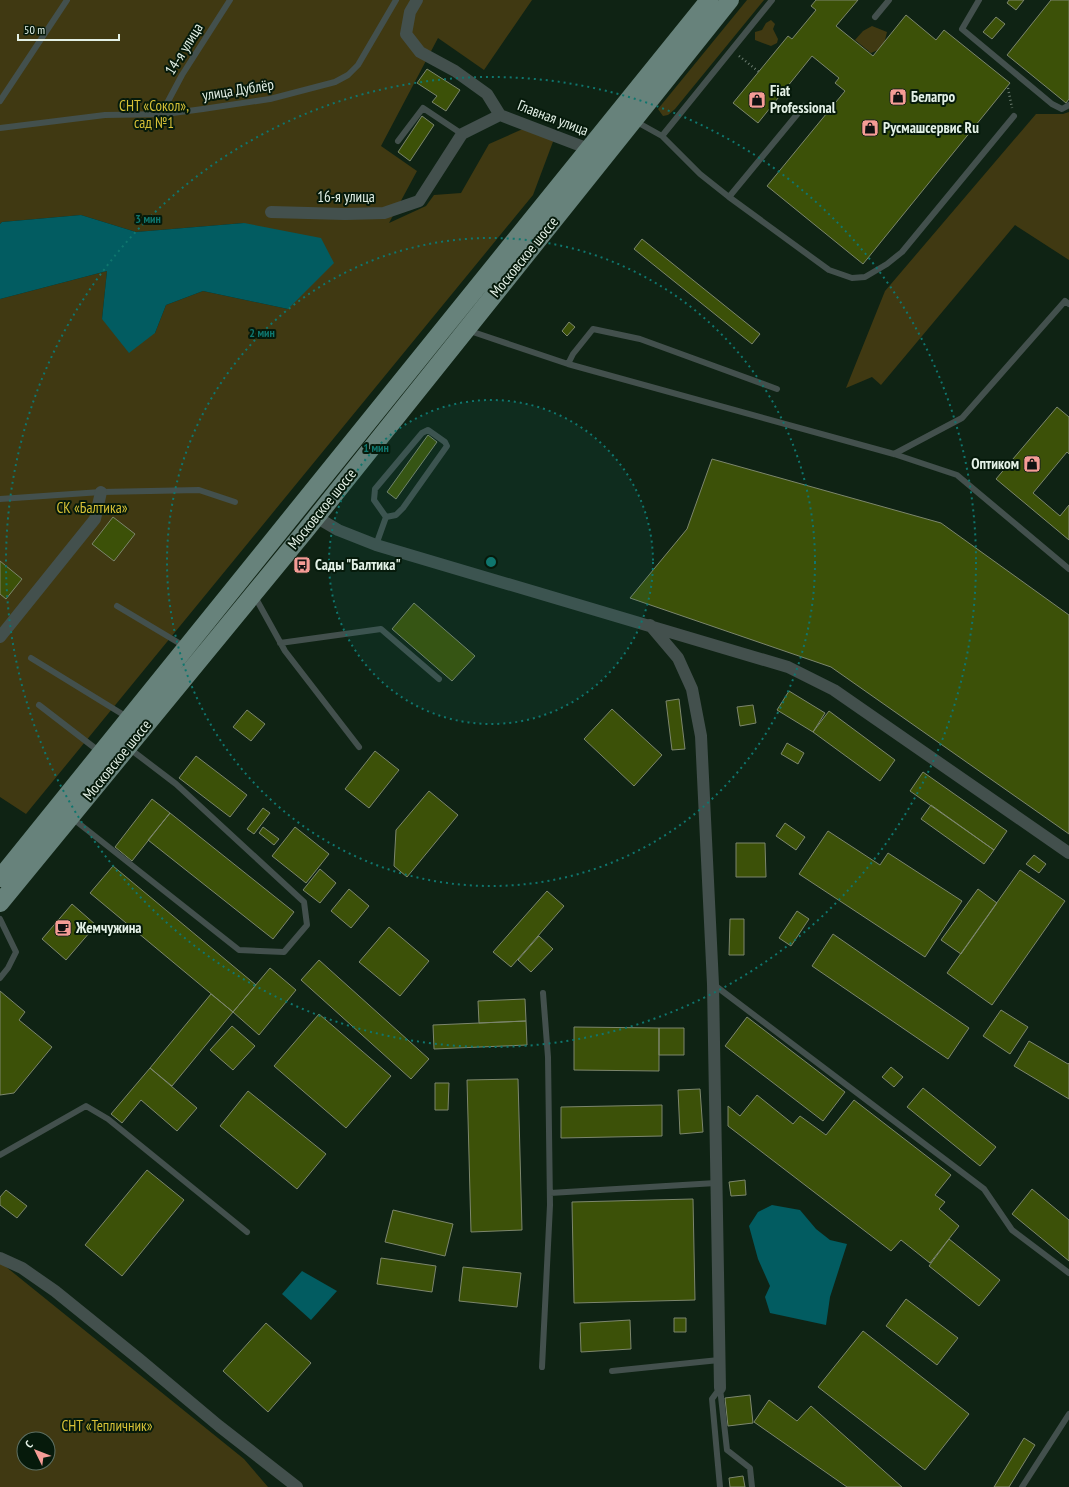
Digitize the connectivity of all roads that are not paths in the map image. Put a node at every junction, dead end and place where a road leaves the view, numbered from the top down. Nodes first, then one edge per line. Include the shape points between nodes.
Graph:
1 (67, 0) edge
2 (230, 0) edge
3 (396, 0) edge
4 (417, 0) edge
5 (709, 0) edge
6 (730, 0) edge
7 (772, 0) edge
8 (890, 0) edge
9 (979, 0) edge
10 (875, 17) dead end
11 (0, 101) edge
12 (1069, 105) edge
13 (804, 106) dead end
14 (165, 114) junction
15 (500, 115) junction
16 (1014, 116) road end
17 (633, 120) junction
18 (0, 128) edge
19 (462, 134) junction
20 (662, 136) junction
21 (398, 141) dead end
22 (589, 149) junction
23 (729, 197) junction
24 (271, 212) dead end
25 (1069, 304) edge
26 (466, 330) junction
27 (568, 364) junction
28 (777, 389) dead end
29 (894, 454) junction
30 (101, 492) junction
31 (0, 499) edge
32 (235, 502) dead end
33 (302, 506) junction
34 (316, 517) junction
35 (386, 517) junction
36 (376, 545) junction
37 (1069, 569) edge
38 (253, 594) junction
39 (117, 606) dead end
40 (650, 625) junction
41 (0, 637) edge
42 (280, 643) junction
43 (187, 647) junction
44 (31, 658) dead end
45 (439, 679) dead end
46 (40, 705) dead end
47 (129, 718) junction
48 (128, 747) junction
49 (359, 748) dead end
50 (101, 753) junction
51 (71, 816) junction
52 (1069, 853) edge
53 (2, 872) edge
54 (0, 903) edge
55 (0, 919) edge
56 (0, 978) edge
57 (713, 984) junction
58 (543, 993) dead end
59 (0, 1155) edge
60 (716, 1183) junction
61 (550, 1193) junction
62 (247, 1232) dead end
63 (0, 1258) edge
64 (1069, 1273) edge
65 (719, 1360) junction
66 (542, 1367) dead end
67 (612, 1371) dead end
68 (720, 1388) junction
69 (1069, 1414) edge
70 (297, 1487) edge
71 (720, 1487) edge
72 (752, 1487) edge
73 (1022, 1487) edge

1 - 11 lane
2 - 14 lane, 14-я улица via 179,81 166,105
3 - 14 lane, улица Дублёр via 358,65 348,75 334,82 270,99
4 - 15 street, Главная улица via 410,12 406,34 420,52 455,71 487,94
5 - 22 main road, Московское шоссе
6 - 17 main road, Московское шоссе
7 - 20 lane
8 - 10 lane
9 - 12 lane via 962,29 1052,104 1062,109
13 - 23 lane
14 - 18 lane, улица Дублёр via 105,116
15 - 19 street
15 - 22 street, Главная улица
16 - 23 lane via 902,252 865,277 852,278 829,270
17 - 20 lane
17 - 26 main road, Московское шоссе
19 - 21 lane via 423,108
19 - 24 street, 16-я улица via 419,201 384,213
20 - 23 lane via 700,174
22 - 33 main road, Московское шоссе
25 - 29 lane via 1065,301 962,418
26 - 27 lane
26 - 34 main road, Московское шоссе
27 - 28 lane via 593,329 640,339
27 - 29 lane
29 - 37 lane via 957,475
30 - 31 lane
30 - 32 lane via 199,490
30 - 41 street via 95,519
33 - 34 main road
33 - 43 main road, Московское шоссе
34 - 36 street via 338,530
34 - 38 main road, Московское шоссе
35 - 35 lane via 374,500 375,489 422,433 428,430 448,446 403,508 396,515
35 - 36 lane
36 - 40 street
38 - 42 lane
38 - 48 main road, Московское шоссе
39 - 43 lane
40 - 52 street via 788,667 834,690
40 - 57 street via 678,658 692,690 698,720
42 - 45 lane via 381,629
42 - 49 lane
43 - 47 main road, Московское шоссе
44 - 47 lane
46 - 50 lane
47 - 50 main road, Московское шоссе
48 - 51 main road, Московское шоссе
48 - 51 lane via 176,784 304,902 307,925 284,952 239,950
50 - 53 main road, Московское шоссе
51 - 54 main road, Московское шоссе
55 - 56 lane via 16,952
57 - 60 street
57 - 64 lane via 984,1189 1012,1230
58 - 61 lane via 548,1057
59 - 62 lane via 86,1106 108,1119
60 - 61 lane
60 - 65 street
61 - 66 lane
63 - 70 street via 22,1268 55,1292
65 - 67 lane
65 - 68 street
68 - 71 lane via 712,1399
68 - 72 lane via 727,1450 750,1468
69 - 73 lane

